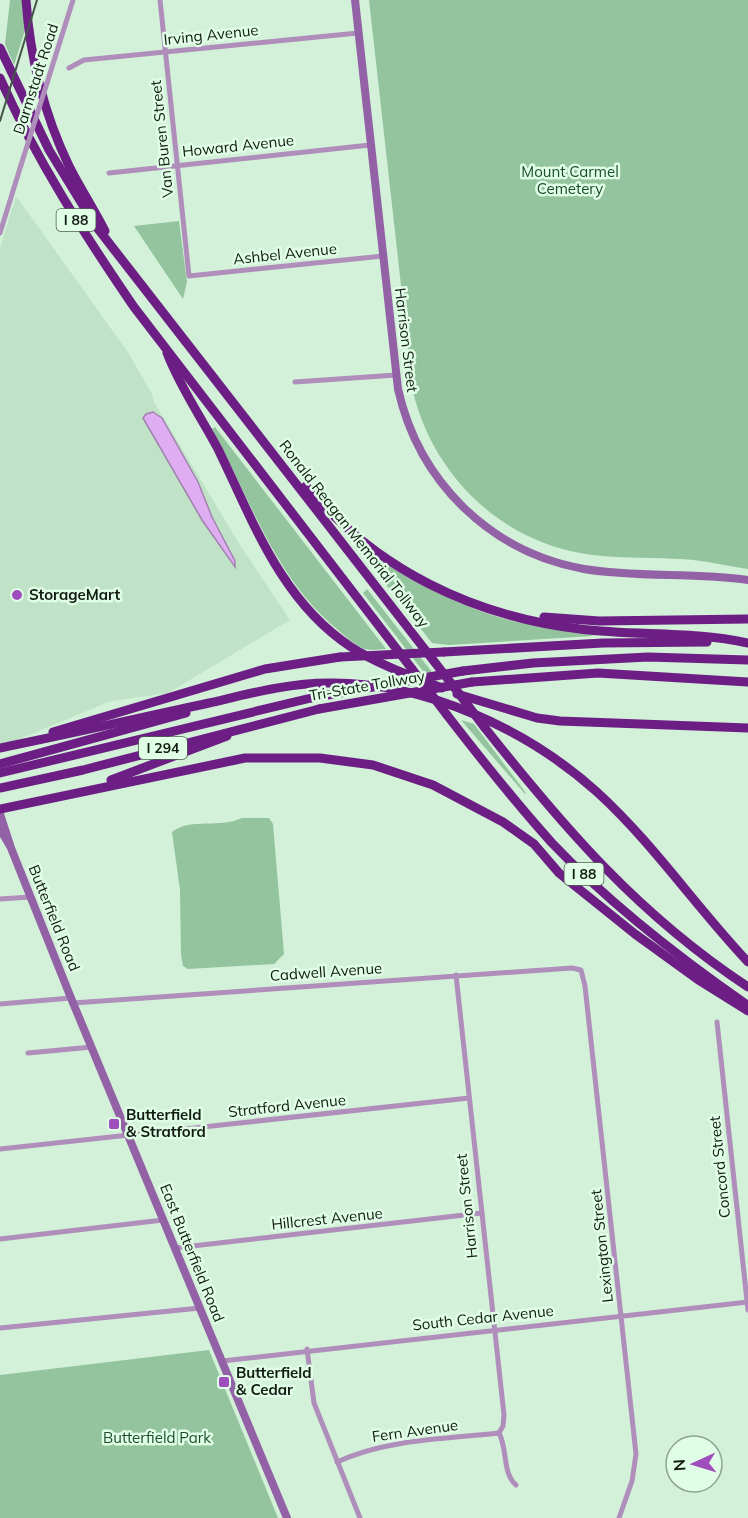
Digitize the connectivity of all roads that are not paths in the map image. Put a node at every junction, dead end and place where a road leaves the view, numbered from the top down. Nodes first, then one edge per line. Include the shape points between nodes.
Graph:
1 (26, 0) edge
2 (73, 0) edge
3 (160, 0) edge
4 (355, 0) edge
5 (358, 33) junction
6 (0, 48) edge
7 (165, 52) junction
8 (69, 68) dead end
9 (0, 78) edge
10 (370, 144) junction
11 (177, 164) junction
12 (109, 173) dead end
13 (0, 233) edge
14 (382, 256) junction
15 (119, 257) junction
16 (189, 276) joint
17 (167, 353) junction
18 (396, 375) junction
19 (295, 382) dead end
20 (263, 441) junction
21 (748, 580) edge
22 (501, 611) junction
23 (748, 619) edge
24 (748, 644) edge
25 (748, 660) edge
26 (748, 682) edge
27 (243, 695) junction
28 (254, 724) junction
29 (748, 728) edge
30 (0, 747) edge
31 (0, 764) edge
32 (0, 773) edge
33 (3, 787) edge
34 (83, 791) junction
35 (0, 809) edge
36 (0, 814) edge
37 (0, 829) edge
38 (11, 848) junction
39 (30, 897) junction
40 (0, 899) edge
41 (748, 962) edge
42 (581, 970) joint
43 (456, 975) junction
44 (748, 987) edge
45 (72, 1001) junction
46 (0, 1004) edge
47 (748, 1005) edge
48 (748, 1011) edge
49 (717, 1022) dead end
50 (92, 1047) junction
51 (28, 1053) dead end
52 (469, 1098) junction
53 (128, 1135) junction
54 (0, 1149) edge
55 (482, 1214) junction
56 (163, 1220) junction
57 (0, 1239) edge
58 (175, 1248) junction
59 (748, 1302) edge
60 (200, 1308) junction
61 (748, 1310) edge
62 (622, 1315) junction
63 (0, 1328) edge
64 (494, 1330) junction
65 (307, 1349) junction
66 (222, 1361) junction
67 (499, 1433) junction
68 (337, 1462) junction
69 (516, 1485) dead end
70 (287, 1518) edge
71 (360, 1518) edge
72 (619, 1518) edge

1 - 15 highway via 38,80 55,132
2 - 13 street, Darmstadt Road, bridge
3 - 7 street, Van Buren Street
4 - 5 main road, Harrison Street
5 - 7 street, Irving Avenue
5 - 10 main road, Harrison Street
6 - 15 highway, Ronald Reagan Memorial Tollway / I 88 via 63,174
7 - 8 street, Irving Avenue via 84,60
7 - 11 street, Van Buren Street
9 - 17 highway, I 88 via 67,205
10 - 11 street, Howard Avenue
10 - 14 main road, Harrison Street
11 - 12 street, Howard Avenue
11 - 16 street, Van Buren Street
14 - 16 street, Ashbel Avenue
14 - 18 main road, Harrison Street
15 - 20 highway, Ronald Reagan Memorial Tollway / I 88
17 - 29 highway via 276,565 305,607 353,648 402,673 473,701 537,718
17 - 47 highway, I 88, bridge via 511,795 577,868 656,938
18 - 19 street
18 - 21 main road, Harrison Street via 404,413 423,457 459,505 498,536 539,557 585,569
20 - 22 highway via 336,518 383,558 437,589
20 - 44 highway, Ronald Reagan Memorial Tollway / I 88, bridge via 572,836 688,945
22 - 23 highway via 591,621
22 - 24 highway via 581,629 684,634
24 - 30 highway, bridge via 670,641 340,657 265,669
25 - 32 highway, Tri-State Tollway / I 294, bridge via 648,657 463,671 311,698
26 - 28 highway, Tri-State Tollway / I 294, bridge via 598,674 472,682
27 - 30 highway
27 - 31 highway
27 - 41 highway via 313,683 361,685 431,700 501,727 555,759 597,793
28 - 33 highway, Tri-State Tollway / I 294
28 - 34 highway
34 - 35 highway
34 - 48 highway via 245,758 320,758 373,765 433,784 511,827 534,844 559,873 635,934
36 - 38 main road, Butterfield Road
37 - 38 main road, Butterfield Road
38 - 39 main road, Butterfield Road
39 - 40 street
39 - 45 main road, Butterfield Road
42 - 43 street, Cadwell Avenue
42 - 62 street, Lexington Street
43 - 45 street, Cadwell Avenue
43 - 52 street, Harrison Street
45 - 46 street, Cadwell Avenue
45 - 50 main road, East Butterfield Road
49 - 59 street, Concord Street
50 - 51 street
50 - 53 main road, East Butterfield Road
52 - 53 street, Stratford Avenue
52 - 55 street, Harrison Street
53 - 54 street, Stratford Avenue
53 - 56 main road, East Butterfield Road
55 - 58 street, Hillcrest Avenue
55 - 64 street, Harrison Street
56 - 57 street
56 - 58 main road, East Butterfield Road
58 - 60 main road, East Butterfield Road
59 - 61 street, Concord Street
59 - 62 street, South Cedar Avenue
60 - 63 street
60 - 66 main road, East Butterfield Road
62 - 64 street, South Cedar Avenue
62 - 72 street, Lexington Street via 636,1460
64 - 65 street, South Cedar Avenue
64 - 67 street, Harrison Street via 504,1415
65 - 66 street, South Cedar Avenue
65 - 68 street via 314,1403
66 - 70 main road, East Butterfield Road
67 - 68 street, Fern Avenue via 388,1445
67 - 69 street via 507,1471
68 - 71 street

